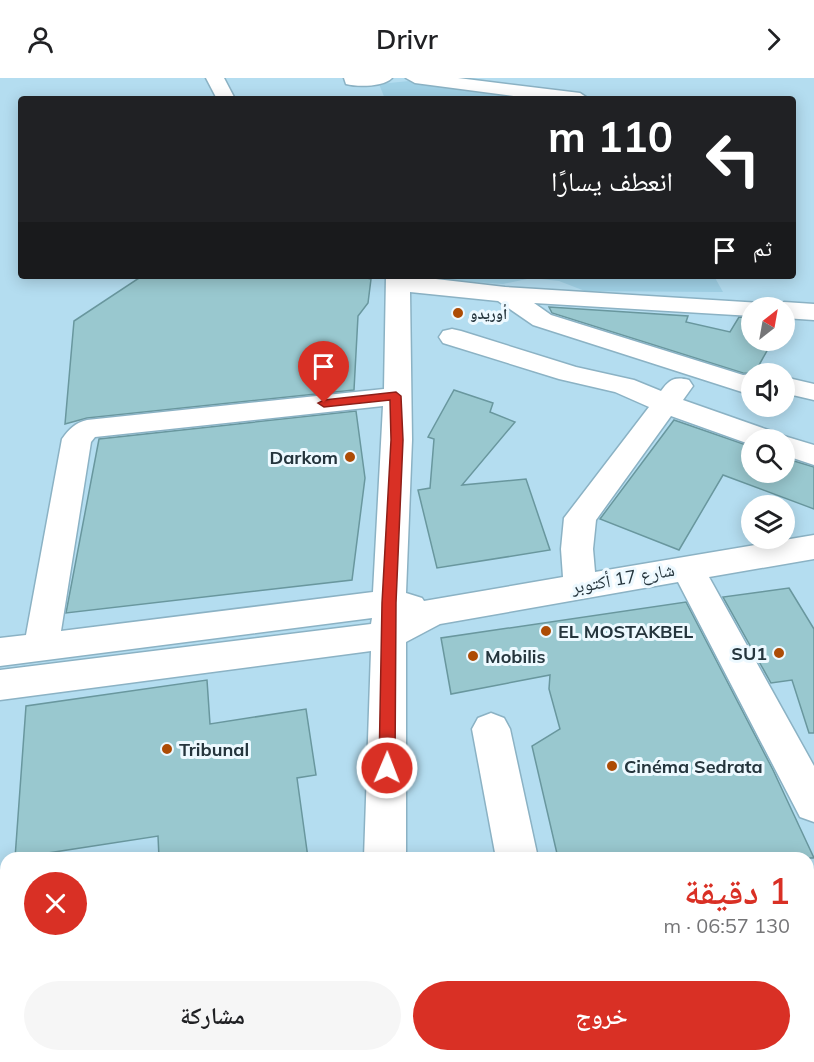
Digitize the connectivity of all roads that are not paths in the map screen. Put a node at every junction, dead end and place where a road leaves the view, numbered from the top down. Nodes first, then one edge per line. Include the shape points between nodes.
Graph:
1 (214, 78) edge
2 (383, 78) edge
3 (415, 78) edge
4 (352, 79) edge
5 (224, 96) edge
6 (360, 96) edge
7 (556, 96) edge
8 (398, 279) edge
9 (505, 294) junction
10 (741, 307) edge
11 (795, 311) edge
12 (814, 312) edge
13 (452, 337) dead end
14 (693, 368) junction
15 (741, 384) edge
16 (795, 388) edge
17 (814, 392) edge
18 (396, 396) junction
19 (667, 403) junction
20 (741, 430) edge
21 (795, 449) edge
22 (814, 455) edge
23 (814, 548) edge
24 (687, 567) junction
25 (580, 586) junction
26 (389, 619) junction
27 (41, 647) junction
28 (0, 652) edge
29 (0, 685) edge
30 (491, 729) dead end
31 (814, 804) edge
32 (385, 852) edge
33 (516, 852) edge

1 - 5 street
2 - 4 street
3 - 7 street
4 - 6 street
8 - 9 street
8 - 18 street
9 - 10 street
9 - 14 street via 542,320
11 - 12 street
13 - 19 street via 624,386
14 - 15 street
14 - 19 street
16 - 17 street
18 - 26 street
18 - 27 street via 87,429 77,439
19 - 20 street
19 - 25 street via 580,518
21 - 22 street
23 - 24 street, شارع 17 أكتوبر
24 - 25 street, شارع 17 أكتوبر
24 - 31 street
25 - 26 street, شارع 17 أكتوبر
26 - 27 street
26 - 29 street
26 - 32 street
27 - 28 street
30 - 33 street

